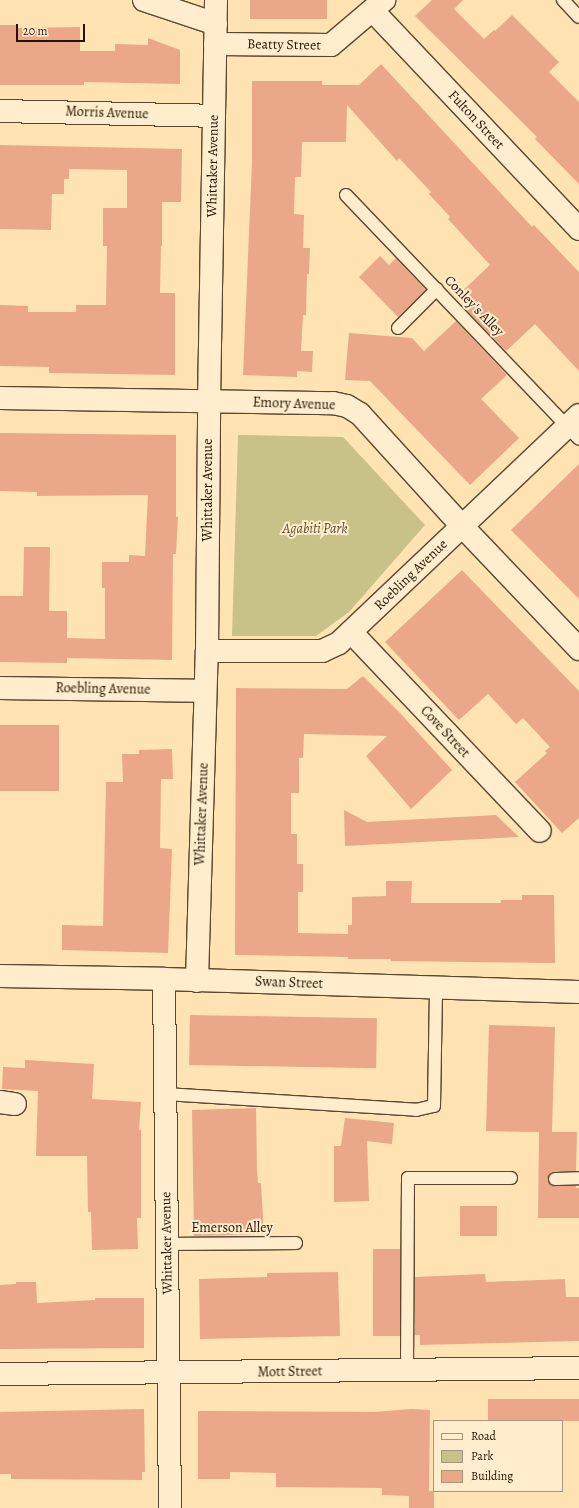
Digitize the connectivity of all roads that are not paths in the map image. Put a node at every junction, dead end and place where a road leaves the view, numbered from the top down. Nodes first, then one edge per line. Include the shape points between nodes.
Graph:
1 (144, 0) edge
2 (216, 0) edge
3 (563, 0) edge
4 (378, 5) edge
5 (579, 17) edge
6 (216, 34) junction
7 (0, 111) edge
8 (214, 116) junction
9 (346, 195) dead end
10 (579, 229) edge
11 (437, 289) junction
12 (398, 328) dead end
13 (0, 398) edge
14 (209, 402) junction
15 (575, 427) edge
16 (462, 526) junction
17 (351, 632) junction
18 (579, 649) edge
19 (207, 650) junction
20 (0, 688) edge
21 (206, 691) junction
22 (540, 832) dead end
23 (0, 976) edge
24 (164, 979) junction
25 (198, 981) junction
26 (436, 988) junction
27 (579, 992) edge
28 (165, 1094) junction
29 (511, 1178) dead end
30 (579, 1178) edge
31 (555, 1179) dead end
32 (296, 1243) dead end
33 (167, 1244) junction
34 (579, 1368) edge
35 (407, 1369) junction
36 (169, 1373) junction
37 (0, 1374) edge
38 (170, 1508) edge

1 - 6 street, Beatty Street
2 - 6 street, Whittaker Avenue
3 - 5 lane
4 - 6 street, Beatty Street via 331,45
4 - 10 street, Fulton Street
6 - 8 street, Whittaker Avenue
7 - 8 street, Morris Avenue
8 - 14 street, Whittaker Avenue
9 - 11 lane, Conley's Alley
11 - 12 lane
11 - 15 lane, Conley's Alley
13 - 14 street, Emory Avenue
14 - 16 street, Emory Avenue via 333,403 347,406 360,414
14 - 19 street, Whittaker Avenue
15 - 16 street, Roebling Avenue
16 - 17 street, Roebling Avenue
16 - 18 street, Emory Avenue
17 - 19 street, Roebling Avenue via 339,643 322,651
17 - 22 street, Cove Street
19 - 21 street, Whittaker Avenue
20 - 21 street, Roebling Avenue
21 - 25 street, Whittaker Avenue
23 - 24 street, Swan Street
24 - 25 street, Swan Street
24 - 28 street, Whittaker Avenue
25 - 26 street, Swan Street
26 - 27 street, Swan Street
26 - 28 lane via 434,1106 416,1110
28 - 33 street, Whittaker Avenue
29 - 35 lane via 408,1178
30 - 31 lane
32 - 33 lane, Emerson Alley
33 - 36 street, Whittaker Avenue
34 - 35 street, Mott Street
35 - 36 street, Mott Street
36 - 37 street, Mott Street
36 - 38 street, Whittaker Avenue

